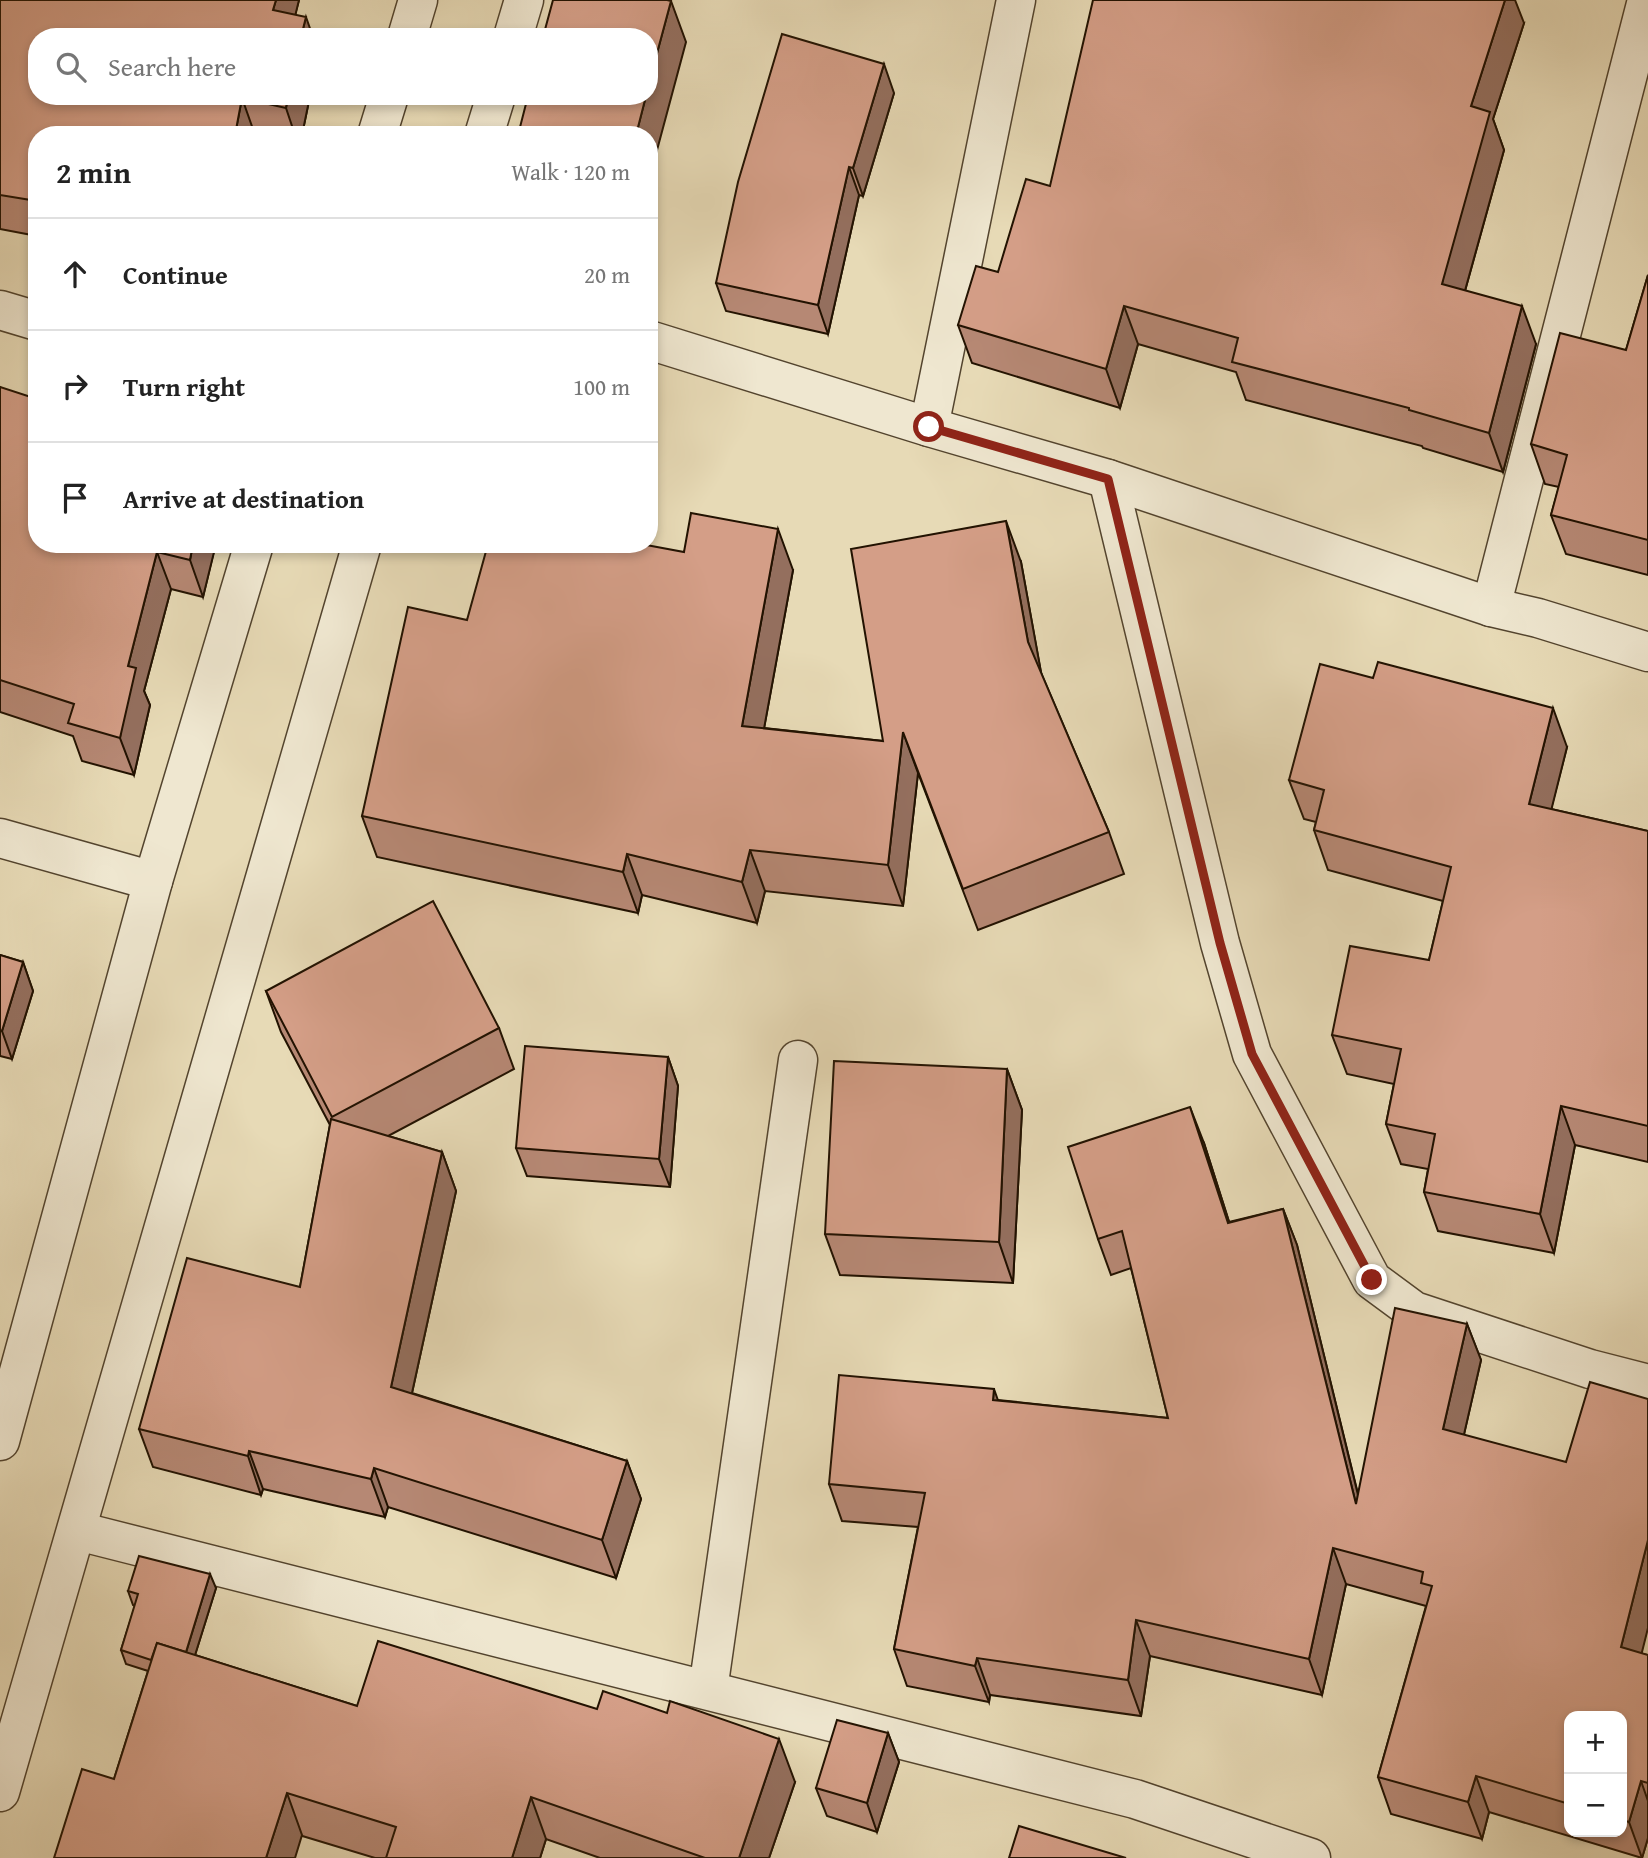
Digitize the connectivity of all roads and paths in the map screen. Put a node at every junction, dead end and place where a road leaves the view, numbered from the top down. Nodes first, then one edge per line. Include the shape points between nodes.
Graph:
1 (418, 0) edge
2 (524, 0) edge
3 (1016, 0) edge
4 (1647, 0) edge
5 (410, 28) edge
6 (516, 28) edge
7 (386, 105) edge
8 (493, 105) edge
9 (380, 126) edge
10 (487, 126) edge
11 (0, 310) edge
12 (28, 318) edge
13 (658, 343) edge
14 (929, 427) junction
15 (1108, 479) junction
16 (251, 553) edge
17 (359, 553) edge
18 (1491, 607) junction
19 (1648, 652) edge
20 (0, 838) edge
21 (153, 881) junction
22 (798, 1060) dead end
23 (1648, 1384) edge
24 (0, 1441) edge
25 (78, 1531) junction
26 (708, 1690) junction
27 (0, 1792) edge
28 (1242, 1848) edge
29 (1311, 1858) edge

1 - 5 street
2 - 6 street
3 - 14 street
4 - 18 street
7 - 9 street
8 - 10 street
11 - 12 street
13 - 14 street
14 - 15 street
15 - 18 street
15 - 23 street via 1220,943 1252,1054 1372,1280 1414,1311 1590,1370
16 - 21 street
17 - 25 street
18 - 19 street
20 - 21 street
21 - 24 street
22 - 26 street
25 - 26 street
25 - 27 street
26 - 28 street via 1135,1799
28 - 29 street

